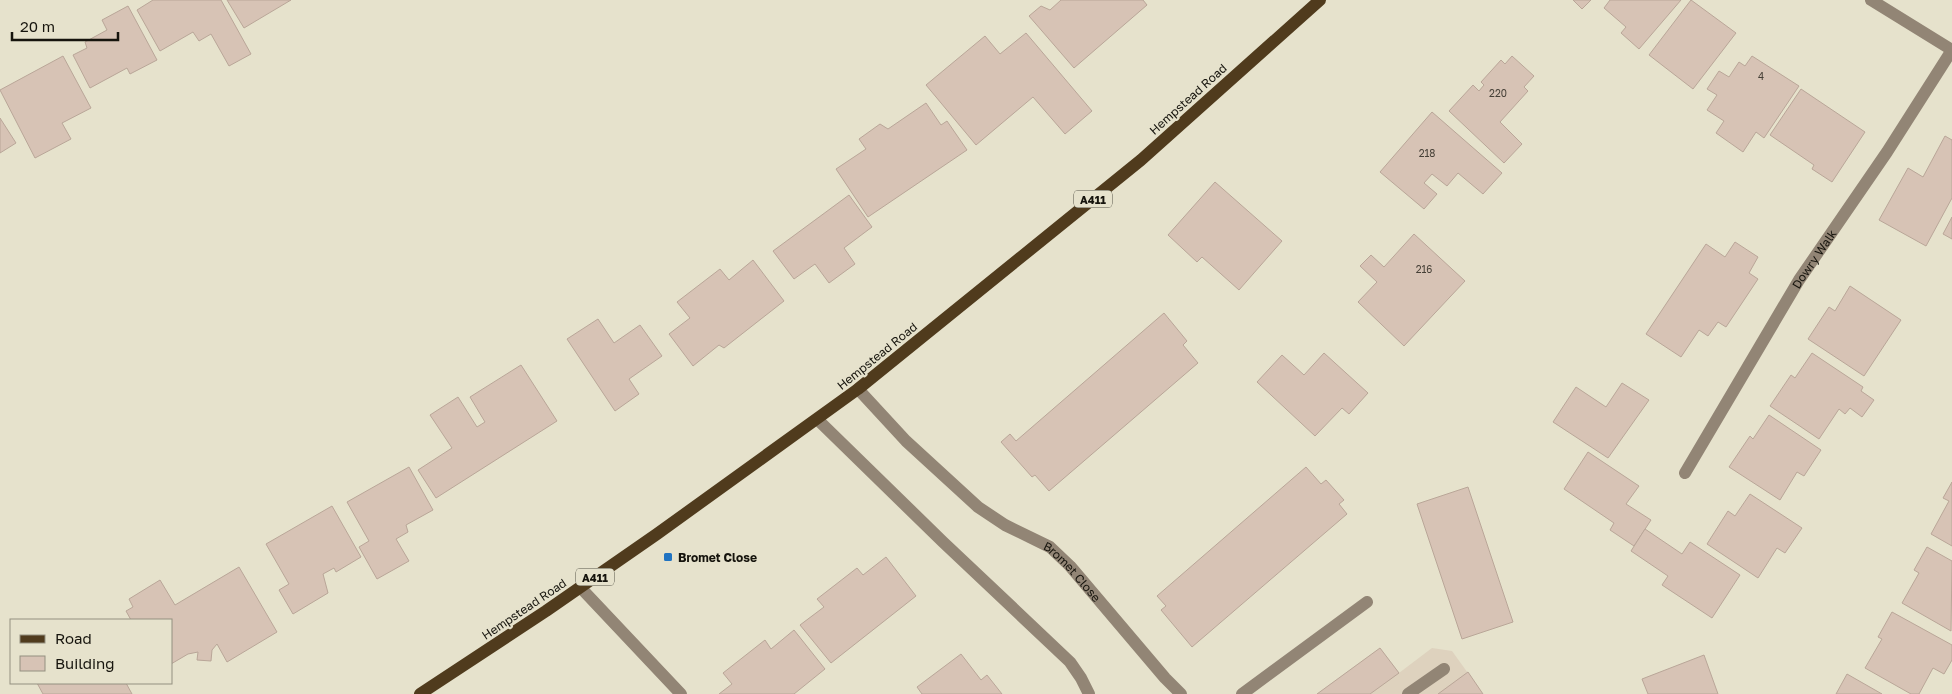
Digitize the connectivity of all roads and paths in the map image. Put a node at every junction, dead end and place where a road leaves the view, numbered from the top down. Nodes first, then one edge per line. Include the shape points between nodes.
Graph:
1 (1320, 0) edge
2 (1871, 0) edge
3 (1952, 50) edge
4 (858, 389) junction
5 (818, 420) junction
6 (1685, 473) dead end
7 (580, 587) junction
8 (1367, 602) dead end
9 (1444, 669) dead end
10 (420, 694) edge
11 (681, 694) edge
12 (1089, 694) edge
13 (1181, 694) edge
14 (1242, 694) edge
15 (1408, 694) edge

1 - 4 main road, Hempstead Road / A411 via 1141,160
2 - 3 street
3 - 6 street, Dowry Walk via 1888,152 1799,280
4 - 5 main road, Hempstead Road / A411
4 - 13 street, Bromet Close via 906,441 978,507 1005,525 1050,547
5 - 7 main road, Hempstead Road / A411
5 - 12 street via 1070,662
7 - 10 main road, Hempstead Road / A411
7 - 11 street
8 - 14 street
9 - 15 street

